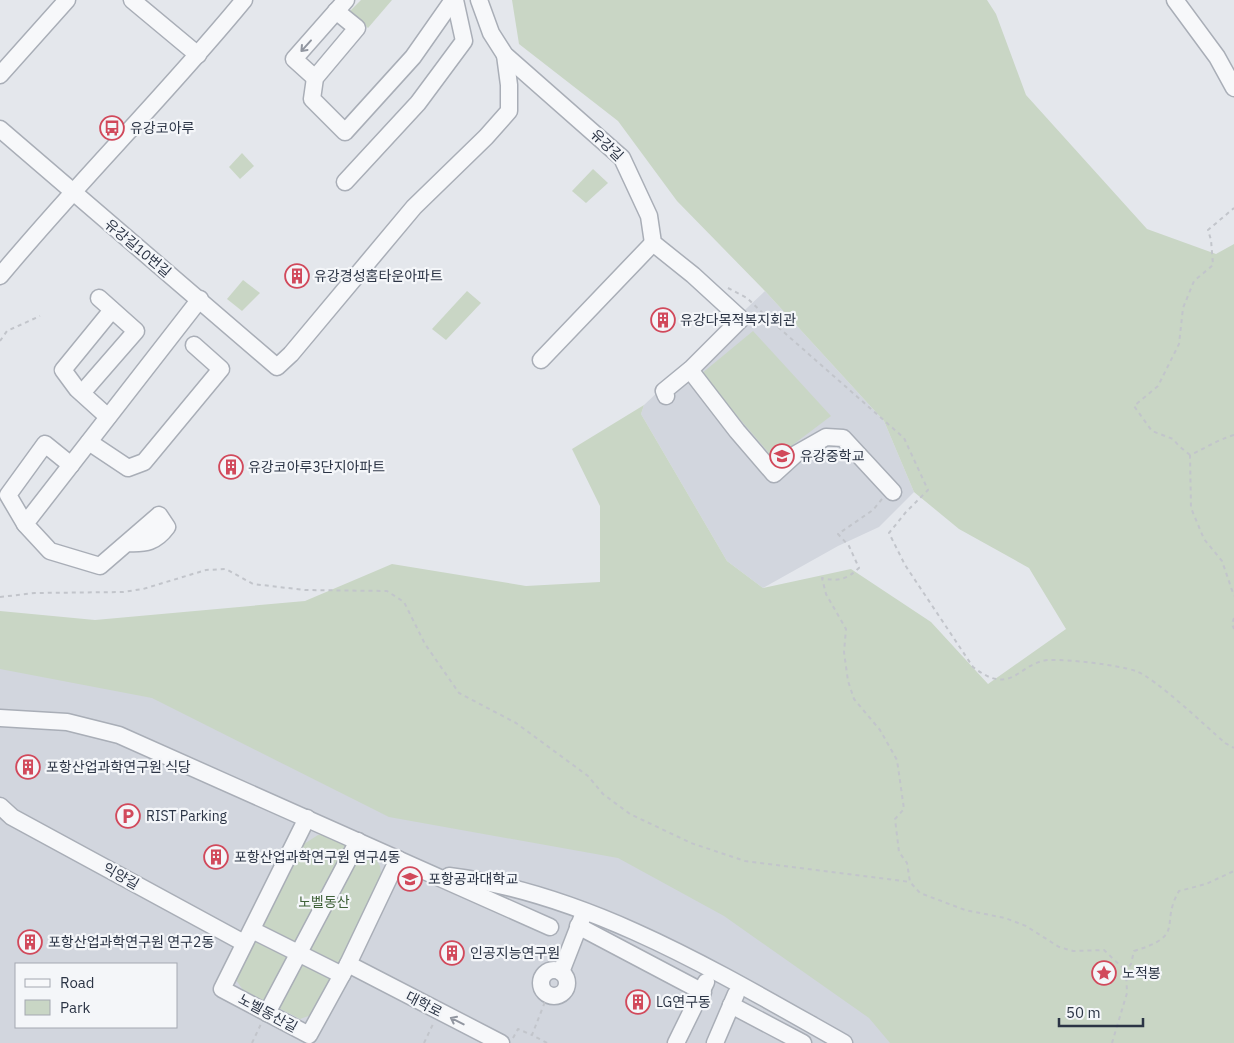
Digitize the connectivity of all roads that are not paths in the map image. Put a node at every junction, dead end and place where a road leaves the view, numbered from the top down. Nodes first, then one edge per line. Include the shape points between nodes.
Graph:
1 (68, 0) edge
2 (132, 0) edge
3 (244, 0) edge
4 (454, 0) edge
5 (479, 0) edge
6 (1175, 0) edge
7 (341, 6) edge
8 (198, 55) junction
9 (505, 55) junction
10 (0, 75) edge
11 (315, 78) junction
12 (1234, 88) edge
13 (0, 129) edge
14 (345, 182) dead end
15 (72, 193) junction
16 (653, 244) junction
17 (0, 276) edge
18 (99, 298) dead end
19 (200, 299) junction
20 (112, 310) junction
21 (194, 345) dead end
22 (541, 360) dead end
23 (690, 370) junction
24 (82, 393) junction
25 (666, 396) dead end
26 (108, 417) junction
27 (89, 442) junction
28 (71, 465) junction
29 (892, 491) road end
30 (25, 524) junction
31 (127, 543) dead end
32 (0, 718) edge
33 (0, 806) edge
34 (307, 818) junction
35 (358, 841) junction
36 (398, 859) junction
37 (429, 872) junction
38 (581, 919) junction
39 (550, 927) dead end
40 (248, 936) junction
41 (299, 954) junction
42 (345, 970) junction
43 (711, 970) junction
44 (740, 986) junction
45 (703, 992) junction
46 (548, 994) road end
47 (731, 1005) junction
48 (267, 1013) junction
49 (501, 1043) edge
50 (676, 1043) edge
51 (715, 1043) edge
52 (803, 1043) edge
53 (844, 1043) edge

1 - 10 street
2 - 8 street
3 - 8 street
4 - 11 street via 413,57 345,132 312,99
4 - 14 street via 464,40 418,103
5 - 9 street, 유강길 via 491,33
6 - 12 street via 1217,57
7 - 11 street via 357,28
7 -> 11 street via 294,59
8 - 15 street
9 - 16 street, 유강길 via 622,158 649,216
9 - 19 street, 유강길10번길 via 509,111 414,207 277,367
13 - 15 street, 유강길10번길
15 - 17 street
15 - 19 street, 유강길10번길
16 - 22 street
16 - 23 street via 735,314
18 - 20 street
19 - 26 street
20 - 24 street via 63,370
20 - 24 street via 136,331
21 - 27 street via 221,369 144,462 128,468
23 - 25 street via 664,392
23 - 29 street via 774,474 796,454 826,437 843,438
24 - 26 street
26 - 27 street
27 - 28 street
28 - 30 street
28 - 30 street via 46,444 8,495
30 - 31 street via 50,551 100,566
32 - 34 street via 67,722 118,734
33 - 40 street, 익양길 via 12,817
34 - 35 street
34 - 40 street, 노벨동산길
35 - 36 street
35 - 41 street
36 - 37 street
36 - 42 street, 노벨동산길
37 - 38 street via 498,884
37 - 39 street
38 - 43 street via 613,921
38 - 45 street
38 - 46 street via 561,972 549,971 543,976 541,984
40 - 41 street, 익양길
40 - 48 street, 노벨동산길 via 222,989
41 - 42 street, 대학로
41 - 48 street
42 - 48 street, 노벨동산길 via 309,1035
49 -> 42 street, 대학로 via 439,1011
43 - 44 street
43 - 45 street
44 - 47 street
44 - 53 street
45 - 50 street
47 - 51 street
47 - 52 street

